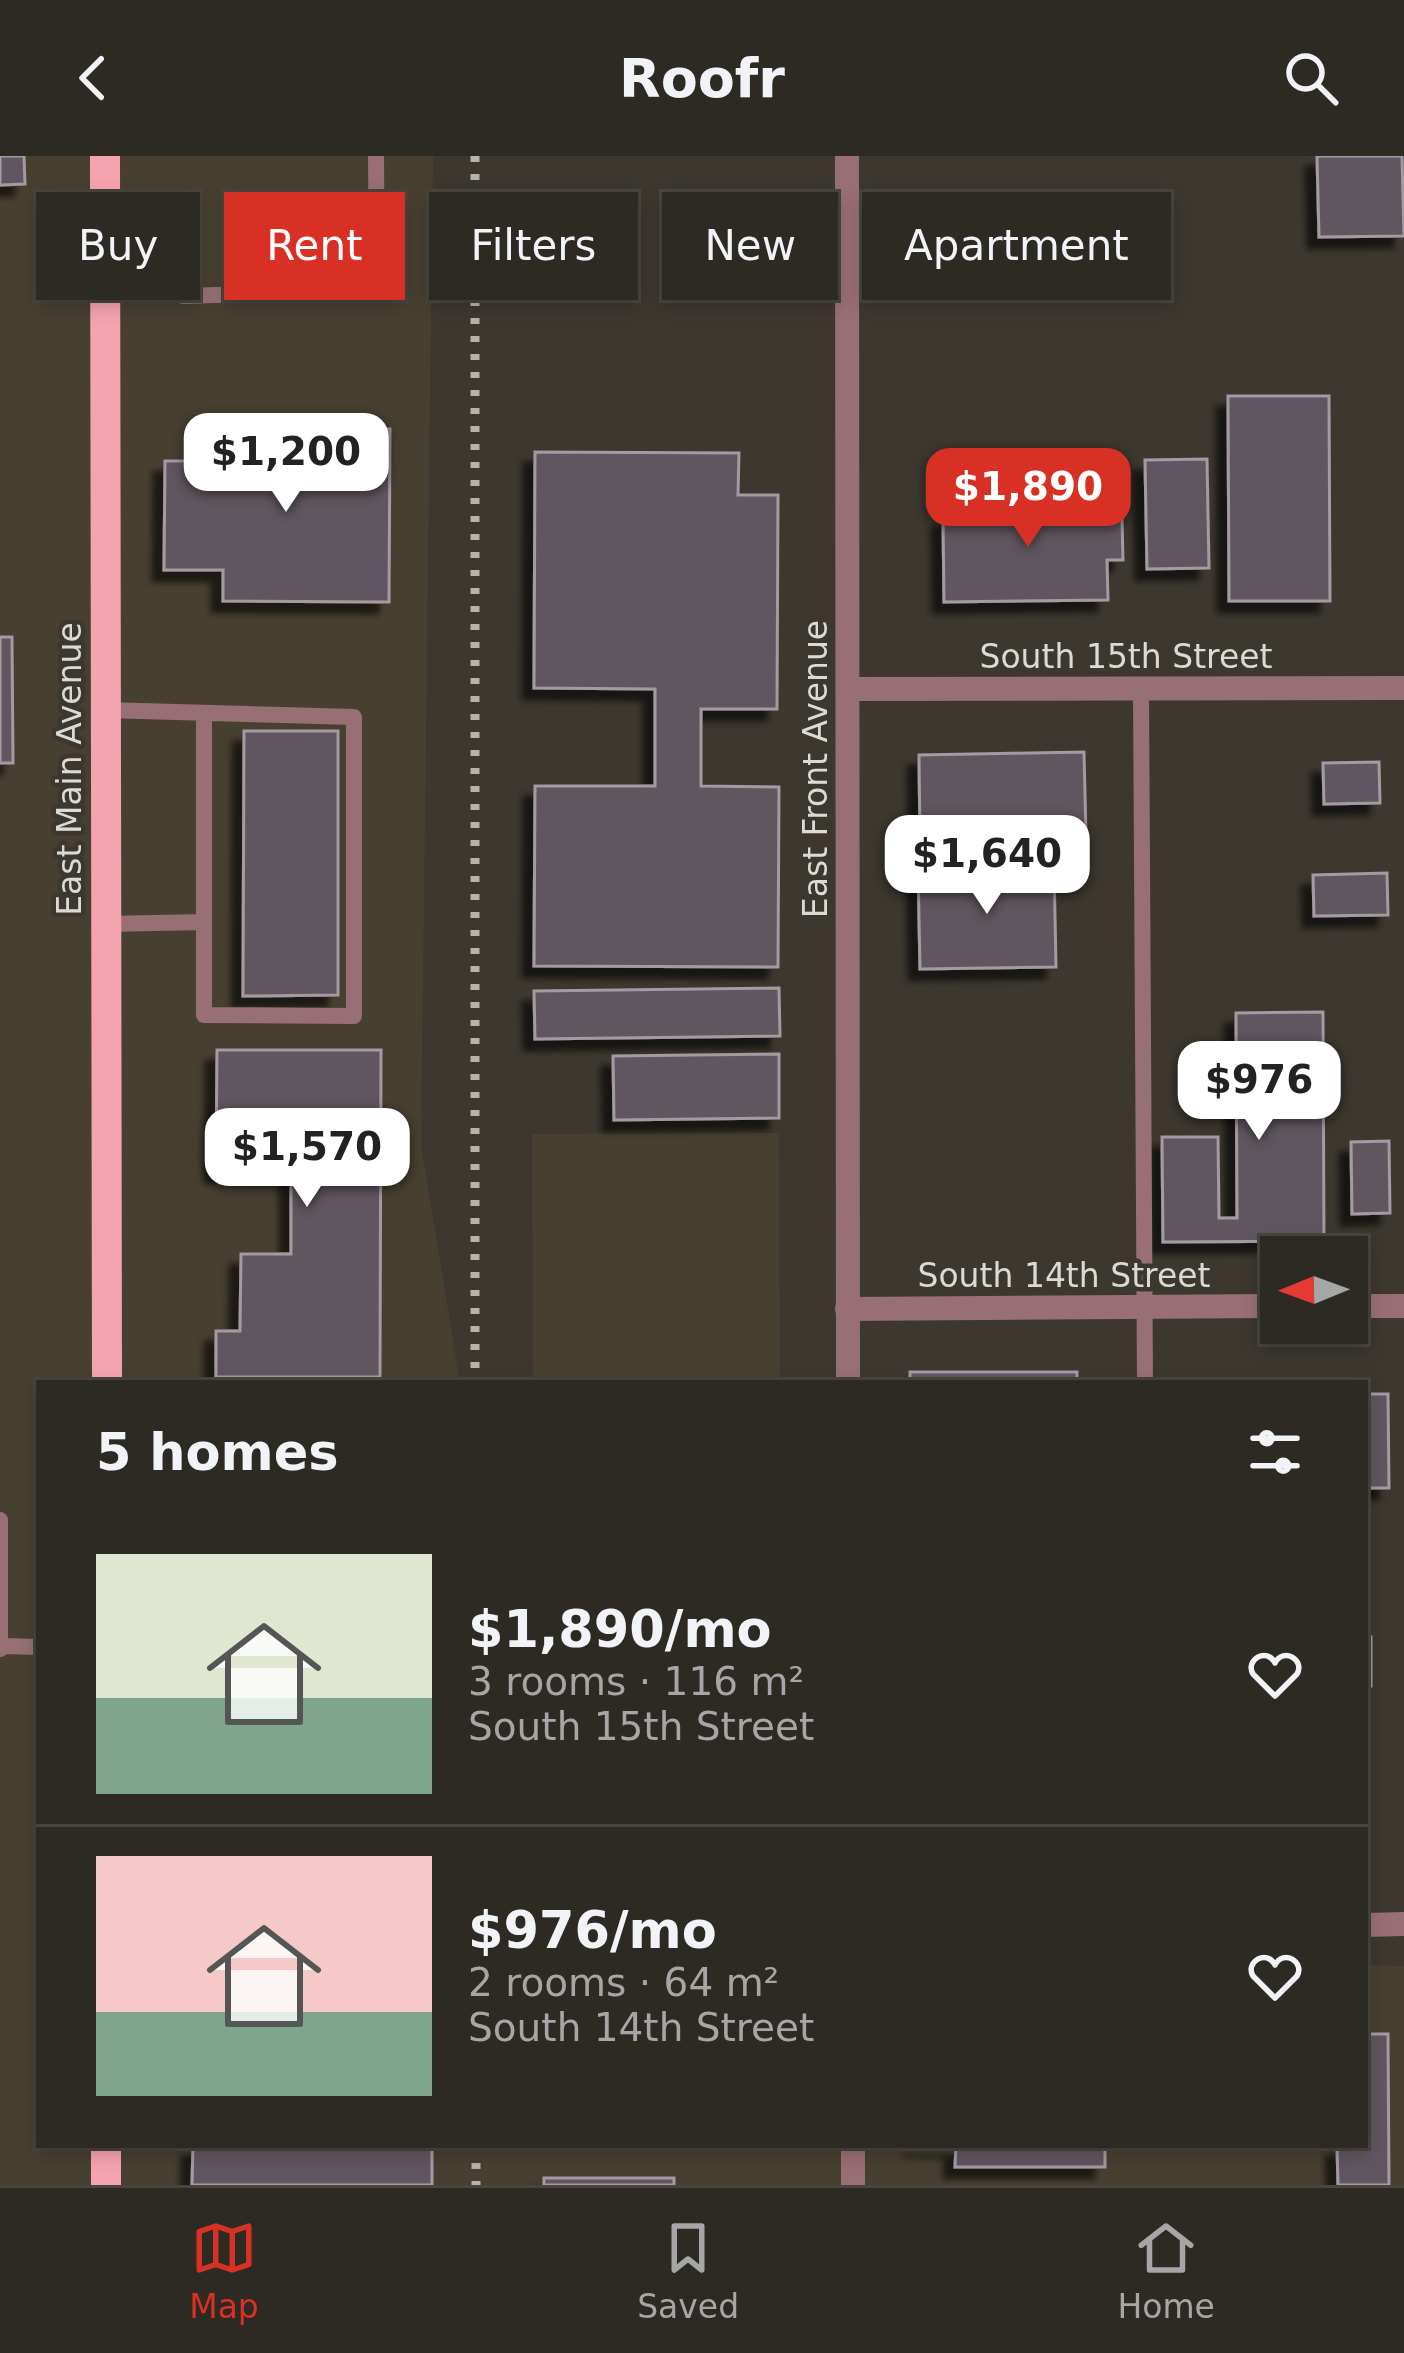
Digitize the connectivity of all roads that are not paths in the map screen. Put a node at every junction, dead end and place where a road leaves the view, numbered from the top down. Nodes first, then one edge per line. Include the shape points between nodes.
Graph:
1 (105, 156) edge
2 (376, 156) edge
3 (848, 156) edge
4 (105, 192) edge
5 (200, 295) edge
6 (105, 300) edge
7 (1404, 688) edge
8 (848, 689) junction
9 (1142, 689) junction
10 (105, 710) junction
11 (204, 713) junction
12 (204, 922) junction
13 (105, 924) junction
14 (1260, 1306) edge
15 (1368, 1306) edge
16 (1404, 1306) edge
17 (1144, 1307) junction
18 (847, 1309) junction
19 (106, 1380) edge
20 (848, 1380) edge
21 (1145, 1380) edge
22 (0, 1520) edge
23 (1, 1647) edge
24 (36, 1647) edge
25 (1368, 1924) edge
26 (1404, 1924) edge
27 (106, 2148) edge
28 (853, 2148) edge
29 (106, 2185) edge
30 (853, 2185) edge

1 - 4 main road, East Main Avenue
2 - 5 lane via 377,290
3 - 8 street, East Front Avenue
6 - 10 main road, East Main Avenue
7 - 9 street, South 15th Street
8 - 9 street, South 15th Street
8 - 18 street, East Front Avenue
9 - 17 lane
10 - 11 lane
10 - 13 main road, East Main Avenue
11 - 12 lane
11 - 12 lane via 354,717 354,1016 203,1015
12 - 13 lane
13 - 19 main road, East Main Avenue
14 - 17 street, South 14th Street
15 - 16 street
17 - 18 street, South 14th Street
17 - 21 lane
18 - 20 street, East Front Avenue
22 - 23 lane
23 - 24 lane
25 - 26 street
27 - 29 main road
28 - 30 street

